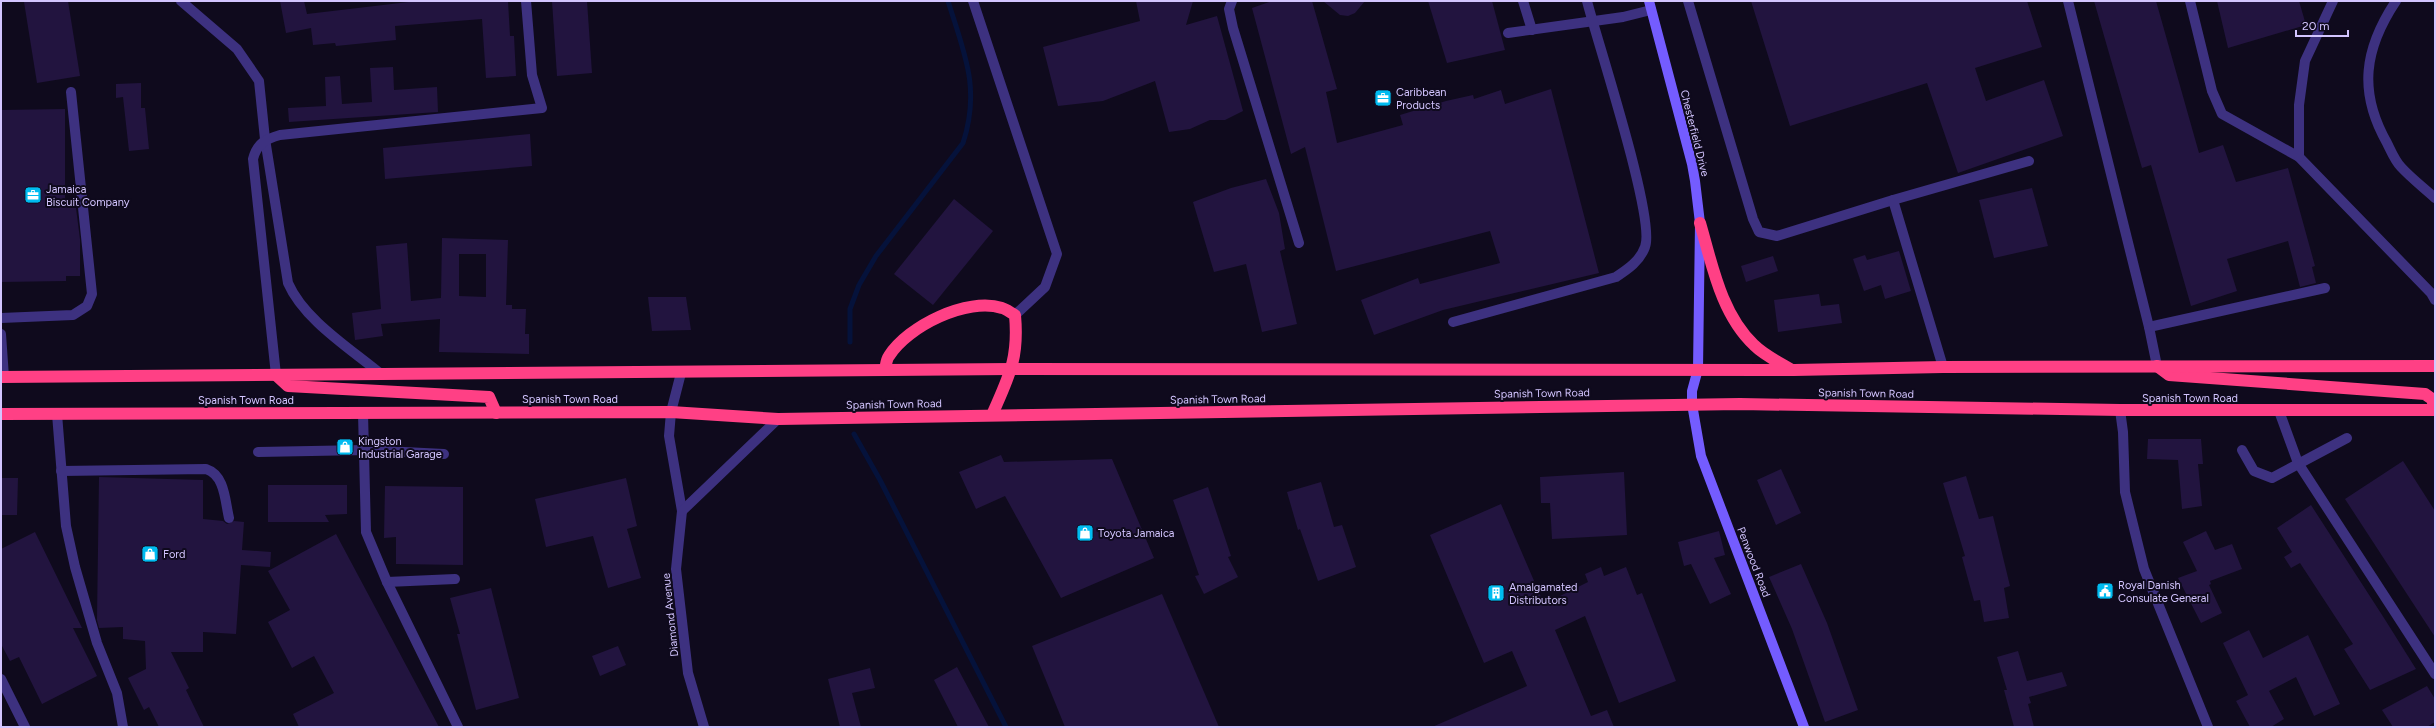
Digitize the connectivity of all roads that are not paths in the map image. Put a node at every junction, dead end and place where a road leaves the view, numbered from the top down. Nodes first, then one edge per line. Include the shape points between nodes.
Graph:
1 (181, 1) edge
2 (526, 1) edge
3 (973, 1) edge
4 (1232, 1) edge
5 (1523, 1) edge
6 (1586, 1) edge
7 (1688, 1) edge
8 (2068, 1) edge
9 (2190, 1) edge
10 (2333, 1) edge
11 (2396, 1) edge
12 (1650, 6) edge
13 (1592, 21) junction
14 (1532, 30) junction
15 (1508, 33) dead end
16 (70, 92) dead end
17 (265, 139) junction
18 (2299, 157) junction
19 (2029, 161) dead end
20 (2435, 198) edge
21 (1893, 200) junction
22 (1700, 223) junction
23 (1299, 243) dead end
24 (2325, 288) dead end
25 (2435, 300) edge
26 (1015, 315) junction
27 (1, 318) edge
28 (1453, 322) dead end
29 (2149, 327) junction
30 (1, 334) edge
31 (2157, 366) junction
32 (2435, 366) edge
33 (1943, 367) junction
34 (1012, 369) junction
35 (1698, 369) junction
36 (885, 370) junction
37 (1794, 370) junction
38 (682, 373) junction
39 (276, 375) junction
40 (382, 375) junction
41 (2, 377) edge
42 (1692, 404) junction
43 (2120, 410) junction
44 (2435, 410) edge
45 (2279, 411) junction
46 (496, 412) junction
47 (671, 412) junction
48 (363, 413) junction
49 (1, 414) edge
50 (57, 414) junction
51 (992, 415) junction
52 (778, 418) junction
53 (2346, 438) dead end
54 (364, 450) junction
55 (2242, 450) dead end
56 (258, 452) dead end
57 (444, 454) dead end
58 (2298, 463) junction
59 (61, 471) junction
60 (682, 512) junction
61 (228, 518) dead end
62 (455, 579) dead end
63 (387, 582) junction
64 (2435, 674) edge
65 (1, 679) edge
66 (25, 727) edge
67 (123, 727) edge
68 (458, 727) edge
69 (704, 727) edge
70 (1804, 727) edge
71 (2208, 727) edge

1 - 17 street via 238,49 259,81
2 - 17 street via 532,75 542,108 280,135
3 - 26 street via 1057,254 1045,287
4 - 23 street via 1229,9 1233,28
5 - 14 street
6 - 13 street
7 - 21 street via 1759,232 1777,236
8 - 29 street
9 - 18 street via 2212,91 2222,114
10 - 18 street via 2305,61 2299,105
11 - 20 street via 2381,24 2369,56 2368,93 2378,128 2400,166
12 - 13 street
12 - 22 street, Chesterfield Drive via 1692,164
13 - 14 street
13 - 28 street via 1633,167 1645,219 1646,246 1630,269 1616,277
14 - 15 street
16 - 27 street via 92,294 87,306 73,315
17 - 39 street via 255,150 254,159
17 - 40 street via 288,283 295,298 307,312
18 - 25 street
19 - 21 street
21 - 33 street
22 - 35 street, Chesterfield Drive
22 - 37 highway via 1720,291 1739,328 1766,356
24 - 29 street
26 - 34 highway via 1017,341
26 - 36 highway via 1002,308 966,306 928,321 898,344 888,357
29 - 31 street
30 - 41 street
31 - 32 highway, Spanish Town Road
31 - 33 highway, Spanish Town Road
31 - 44 highway via 2169,375 2425,394 2432,399
33 - 37 highway, Spanish Town Road
34 - 35 highway, Spanish Town Road
34 - 36 highway, Spanish Town Road
34 - 51 highway
35 - 37 highway, Spanish Town Road
35 - 42 street, Penwood Road via 1692,391
36 - 38 highway, Spanish Town Road
38 - 40 highway, Spanish Town Road
38 - 47 street, Diamond Avenue
39 - 40 highway, Spanish Town Road
39 - 41 highway, Spanish Town Road
39 - 46 highway via 288,386 489,397
42 - 43 highway, Spanish Town Road
42 - 51 highway, Spanish Town Road
42 - 70 street, Penwood Road via 1701,456
43 - 45 highway, Spanish Town Road
43 - 71 street via 2125,492 2144,569
44 - 45 highway, Spanish Town Road
45 - 58 street
46 - 47 highway, Spanish Town Road
46 - 48 highway, Spanish Town Road
47 - 52 highway, Spanish Town Road
47 - 60 street, Diamond Avenue via 669,436
48 - 50 highway, Spanish Town Road
48 - 54 street
49 - 50 highway, Spanish Town Road
50 - 59 street
51 - 52 highway, Spanish Town Road
52 - 60 street
53 - 58 street
54 - 56 street
54 - 57 street
54 - 63 street via 366,532
55 - 58 street via 2254,470 2272,478
58 - 64 street
59 - 61 street via 214,471 220,480
59 - 67 street via 66,526 75,566 97,644 117,693
60 - 69 street, Diamond Avenue via 676,569 688,673
62 - 63 street
63 - 68 street
65 - 66 street

